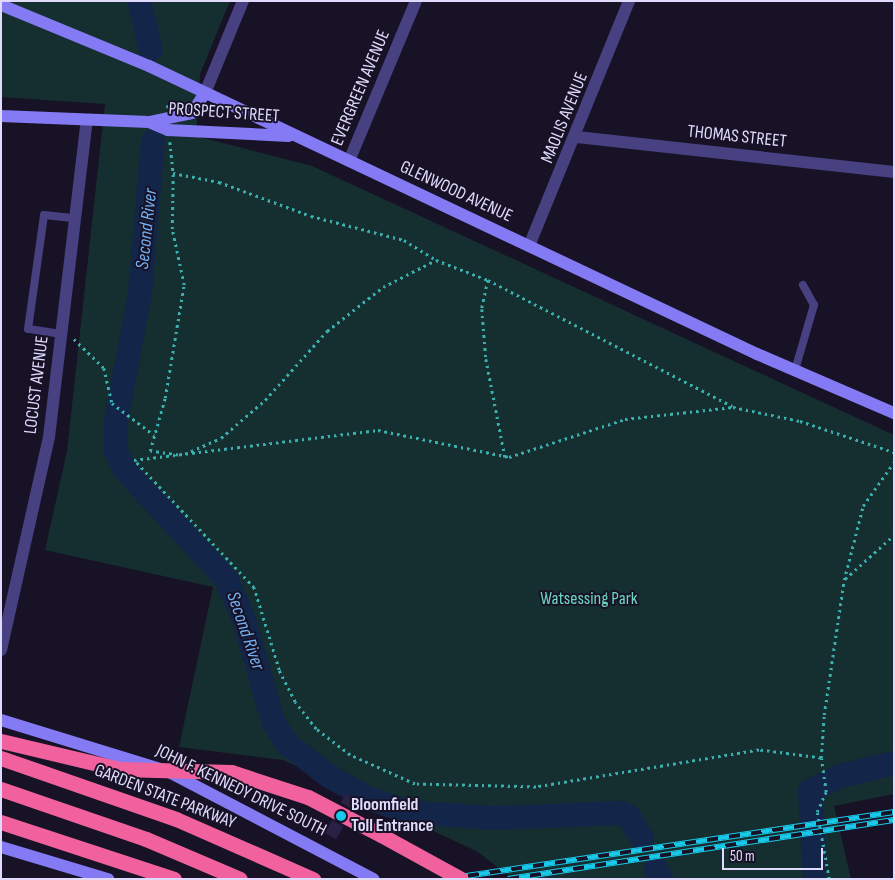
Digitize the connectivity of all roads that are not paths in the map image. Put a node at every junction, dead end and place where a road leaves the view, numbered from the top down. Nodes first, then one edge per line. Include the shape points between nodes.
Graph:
1 (243, 1) edge
2 (416, 1) edge
3 (630, 1) edge
4 (1, 5) edge
5 (205, 93) junction
6 (1, 116) edge
7 (87, 120) junction
8 (149, 122) junction
9 (296, 136) junction
10 (577, 137) junction
11 (349, 161) junction
12 (894, 172) edge
13 (75, 218) junction
14 (529, 246) junction
15 (803, 285) dead end
16 (62, 330) junction
17 (795, 370) junction
18 (894, 413) edge
19 (1, 650) edge
20 (1, 720) edge
21 (1, 741) edge
22 (1, 758) edge
23 (1, 789) edge
24 (1, 822) edge
25 (1, 847) edge
26 (311, 878) edge
27 (108, 879) edge
28 (174, 879) edge
29 (240, 879) edge
30 (374, 879) edge
31 (461, 879) edge

1 - 5 street
2 - 11 street, EVERGREEN AVENUE
3 - 10 street, MAOLIS AVENUE
4 - 5 street, GLENWOOD AVENUE
5 - 8 street, PROSPECT STREET via 192,113
5 - 9 street, GLENWOOD AVENUE
6 - 7 street, PROSPECT STREET
7 - 8 street, PROSPECT STREET
7 - 13 street, LOCUST AVENUE
8 - 9 street, PROSPECT STREET via 168,130
9 - 11 street, GLENWOOD AVENUE
10 - 12 street, THOMAS STREET
10 - 14 street, MAOLIS AVENUE
11 - 14 street, GLENWOOD AVENUE
13 - 16 street, LOCUST AVENUE
13 - 16 lane via 44,215 28,329
14 - 17 street, GLENWOOD AVENUE
15 - 17 lane via 814,305
16 - 19 street, LOCUST AVENUE via 46,450
17 - 18 street, GLENWOOD AVENUE
20 - 30 street, JOHN F. KENNEDY DRIVE SOUTH via 167,771
21 - 31 highway, bridge via 119,769 216,770 265,780 308,797
22 - 26 highway, GARDEN STATE PARKWAY via 176,819
23 - 29 highway via 130,833
24 - 28 highway
25 - 27 street

